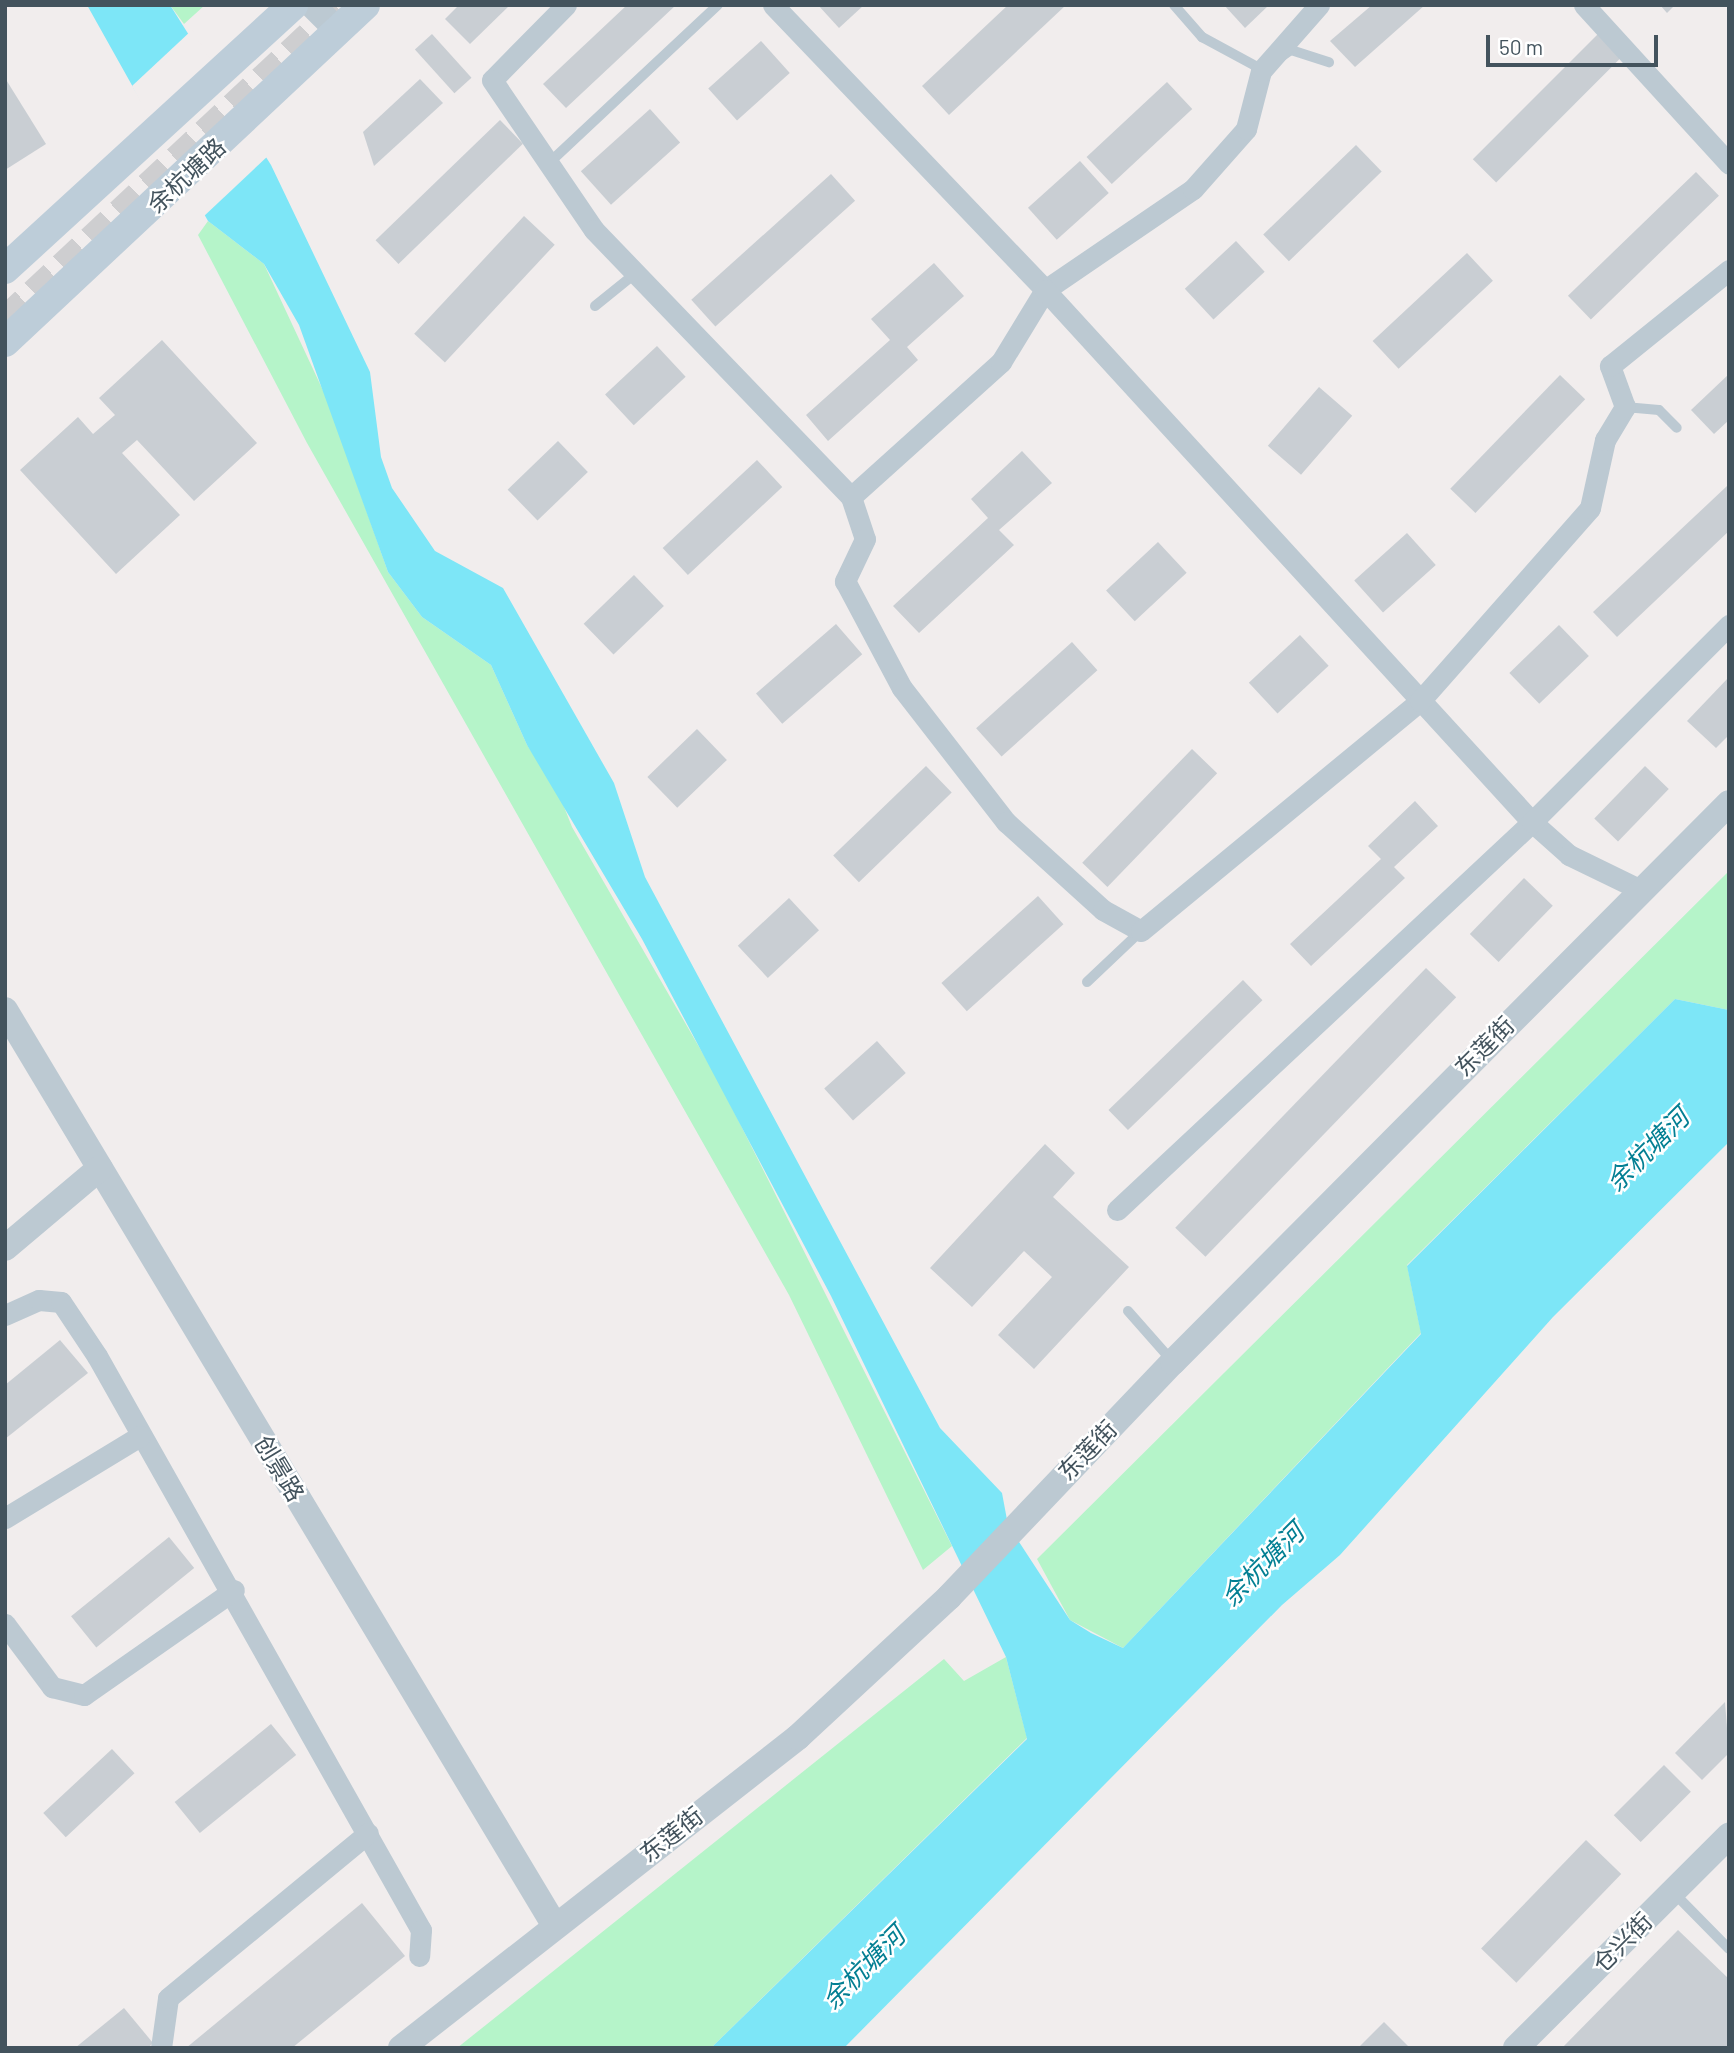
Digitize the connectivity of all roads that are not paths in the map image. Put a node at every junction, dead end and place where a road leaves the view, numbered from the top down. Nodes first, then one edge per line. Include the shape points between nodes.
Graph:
1 (293, 5) edge
2 (312, 5) edge
3 (365, 5) edge
4 (566, 5) edge
5 (718, 5) edge
6 (773, 5) edge
7 (1174, 5) edge
8 (1319, 5) edge
9 (1584, 5) edge
10 (338, 31) junction
11 (1329, 62) dead end
12 (1261, 71) junction
13 (549, 163) junction
14 (1729, 164) edge
15 (5, 269) edge
16 (1729, 270) edge
17 (637, 272) junction
18 (1045, 290) junction
19 (595, 306) dead end
20 (5, 342) edge
21 (1625, 407) junction
22 (1677, 428) dead end
23 (851, 497) junction
24 (1729, 625) edge
25 (1420, 701) junction
26 (1729, 803) edge
27 (1532, 822) junction
28 (1639, 889) junction
29 (1141, 931) junction
30 (1087, 982) dead end
31 (5, 1010) edge
32 (100, 1168) junction
33 (1117, 1210) dead end
34 (5, 1248) edge
35 (1128, 1311) dead end
36 (5, 1315) edge
37 (1173, 1362) junction
38 (141, 1437) junction
39 (5, 1518) edge
40 (233, 1590) junction
41 (5, 1624) edge
42 (368, 1833) junction
43 (1729, 1836) edge
44 (1673, 1892) junction
45 (555, 1926) junction
46 (1729, 1949) edge
47 (419, 1955) dead end
48 (161, 2048) edge
49 (401, 2048) edge
50 (1516, 2048) edge

1 - 15 main road
2 - 10 street
3 - 10 main road, 余杭塘路
4 - 13 street via 492,80
5 - 13 lane
6 - 18 street
7 - 12 lane via 1202,37
8 - 12 street
9 - 14 street
10 - 20 main road, 余杭塘路
11 - 12 lane via 1291,50
12 - 18 street via 1246,129 1193,189
13 - 17 street via 594,230
16 - 21 street via 1610,366
17 - 19 lane
17 - 23 street
18 - 23 street via 1001,362
18 - 25 street
21 - 22 lane via 1658,410
21 - 25 street via 1605,440 1590,509
23 - 29 street via 865,539 845,581 902,688 1006,822 1103,910
24 - 27 street
25 - 27 street
25 - 29 street
26 - 28 street, 东莲街
27 - 28 street via 1570,855
27 - 33 street
28 - 37 street, 东莲街
29 - 30 lane
31 - 32 street, 创景路
32 - 34 street
32 - 45 street, 创景路
35 - 37 lane
36 - 38 street via 39,1300 61,1302
37 - 45 street, 东莲街 via 950,1597 798,1737
38 - 39 street
38 - 40 street
40 - 41 street via 84,1695 52,1687
40 - 42 street
42 - 47 street via 421,1930
42 - 48 street via 168,1998
43 - 44 street, 仓兴街
44 - 46 lane
44 - 50 street, 仓兴街
45 - 49 street, 东莲街

